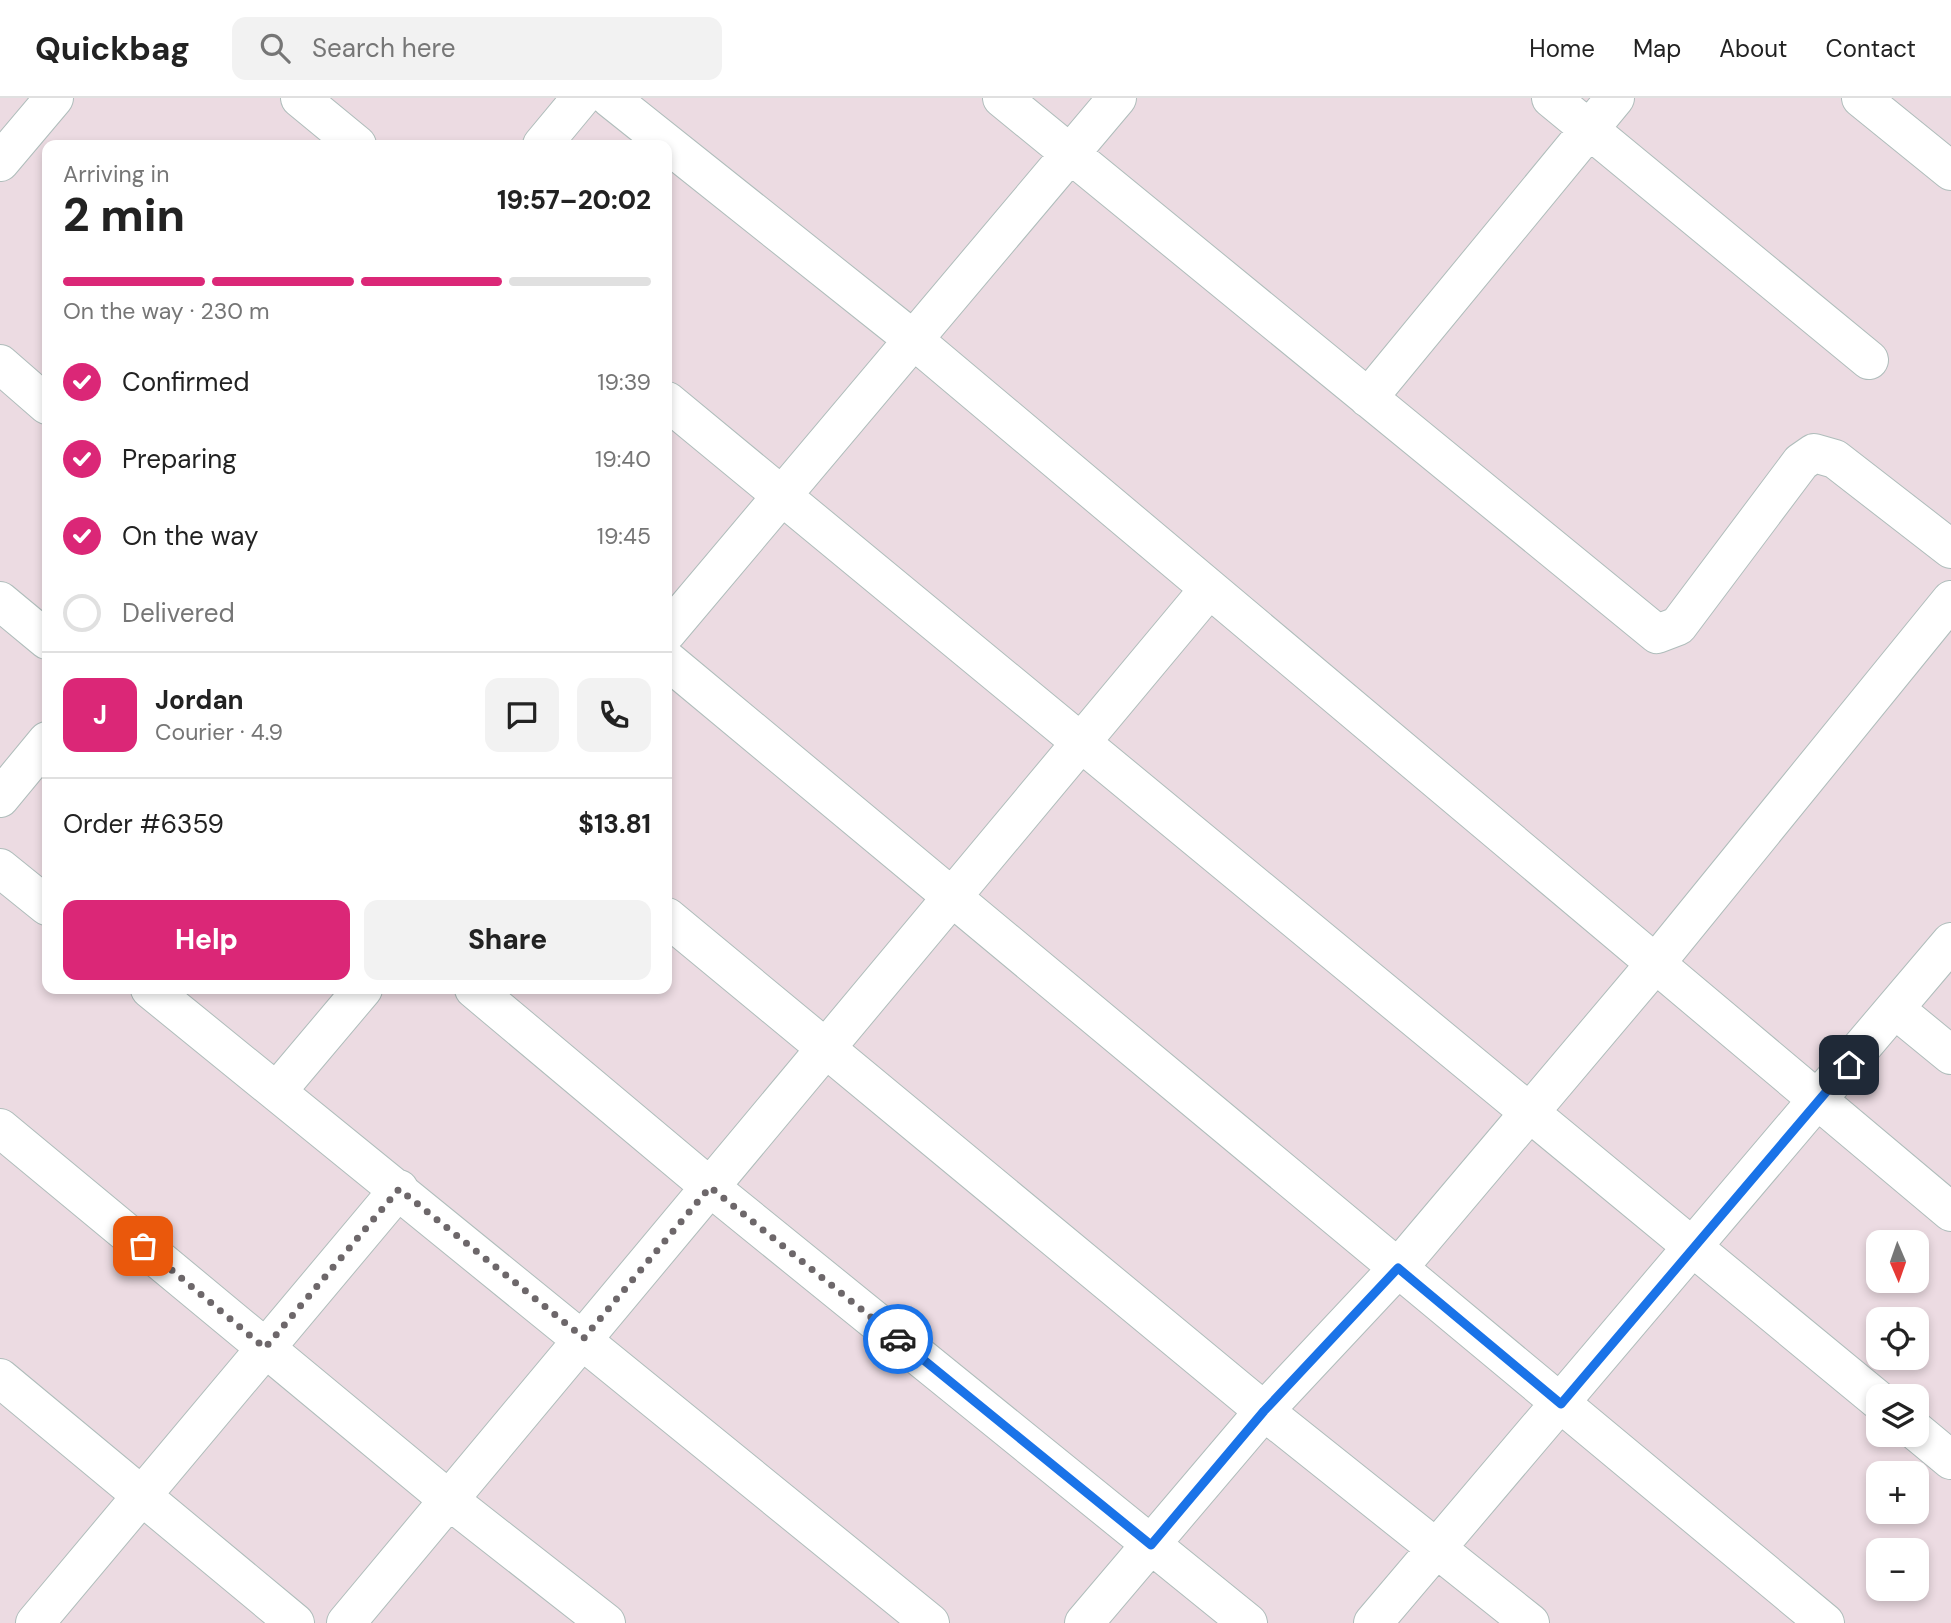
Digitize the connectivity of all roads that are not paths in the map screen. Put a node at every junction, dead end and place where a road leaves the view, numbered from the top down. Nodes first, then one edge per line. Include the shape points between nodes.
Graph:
1 (300, 98) edge
2 (581, 98) edge
3 (610, 98) edge
4 (1002, 98) edge
5 (1117, 98) edge
6 (1551, 98) edge
7 (1615, 98) edge
8 (1861, 98) edge
9 (47, 123) edge
10 (1589, 129) junction
11 (351, 140) edge
12 (546, 140) edge
13 (663, 140) edge
14 (672, 147) edge
15 (1071, 156) junction
16 (0, 162) edge
17 (1951, 172) edge
18 (915, 341) junction
19 (1869, 360) dead end
20 (0, 364) edge
21 (1368, 398) junction
22 (42, 401) edge
23 (672, 405) edge
24 (783, 496) junction
25 (1951, 549) edge
26 (1209, 589) junction
27 (1951, 600) edge
28 (0, 601) edge
29 (672, 626) edge
30 (42, 636) edge
31 (672, 664) edge
32 (1082, 741) junction
33 (42, 747) edge
34 (0, 798) edge
35 (0, 868) edge
36 (952, 897) junction
37 (42, 902) edge
38 (672, 921) edge
39 (1951, 942) edge
40 (1655, 964) junction
41 (156, 994) edge
42 (359, 994) edge
43 (480, 994) edge
44 (1896, 1010) junction
45 (827, 1047) junction
46 (1951, 1055) edge
47 (277, 1091) junction
48 (1818, 1101) junction
49 (1530, 1112) junction
50 (0, 1128) edge
51 (710, 1187) junction
52 (399, 1189) junction
53 (1951, 1212) edge
54 (1693, 1247) junction
55 (1398, 1268) junction
56 (584, 1338) junction
57 (265, 1348) junction
58 (0, 1378) edge
59 (1866, 1390) edge
60 (1561, 1404) junction
61 (1264, 1411) junction
62 (1929, 1442) edge
63 (1951, 1460) edge
64 (142, 1496) junction
65 (449, 1500) junction
66 (1151, 1545) junction
67 (1438, 1547) junction
68 (35, 1623) edge
69 (295, 1623) edge
70 (346, 1623) edge
71 (606, 1623) edge
72 (930, 1623) edge
73 (1084, 1623) edge
74 (1248, 1623) edge
75 (1373, 1623) edge
76 (1530, 1623) edge
77 (1825, 1623) edge

1 - 11 street
2 - 12 street
3 - 13 street
4 - 15 street
5 - 15 street
6 - 10 street
7 - 10 street
8 - 17 street
9 - 16 street
10 - 19 street
10 - 21 street
14 - 18 street
15 - 18 street
15 - 21 street
18 - 24 street
18 - 26 street
20 - 22 street
21 - 25 street via 1657,634 1678,626 1801,462 1814,453 1835,459
23 - 24 street
24 - 29 street
24 - 32 street
26 - 32 street
26 - 40 street
27 - 40 street
28 - 30 street
31 - 36 street
32 - 36 street
32 - 49 street
33 - 34 street
35 - 37 street
36 - 45 street
36 - 55 street
38 - 45 street
39 - 44 street
40 - 48 street
40 - 49 street
41 - 47 street
42 - 47 street
43 - 51 street
44 - 46 street
44 - 48 street
45 - 51 street
45 - 61 street
47 - 52 street
48 - 53 street
48 - 54 street
49 - 54 street
49 - 55 street
50 - 57 street
51 - 56 street
51 - 66 street
52 - 56 street
52 - 57 street
54 - 59 street
54 - 60 street
55 - 60 street
55 - 61 street
56 - 65 street
56 - 72 street
57 - 64 street
57 - 65 street
58 - 64 street
60 - 67 street
60 - 77 street
61 - 66 street
61 - 67 street
62 - 63 street
64 - 68 street
64 - 69 street
65 - 70 street
65 - 71 street
66 - 73 street
66 - 74 street
67 - 75 street
67 - 76 street

